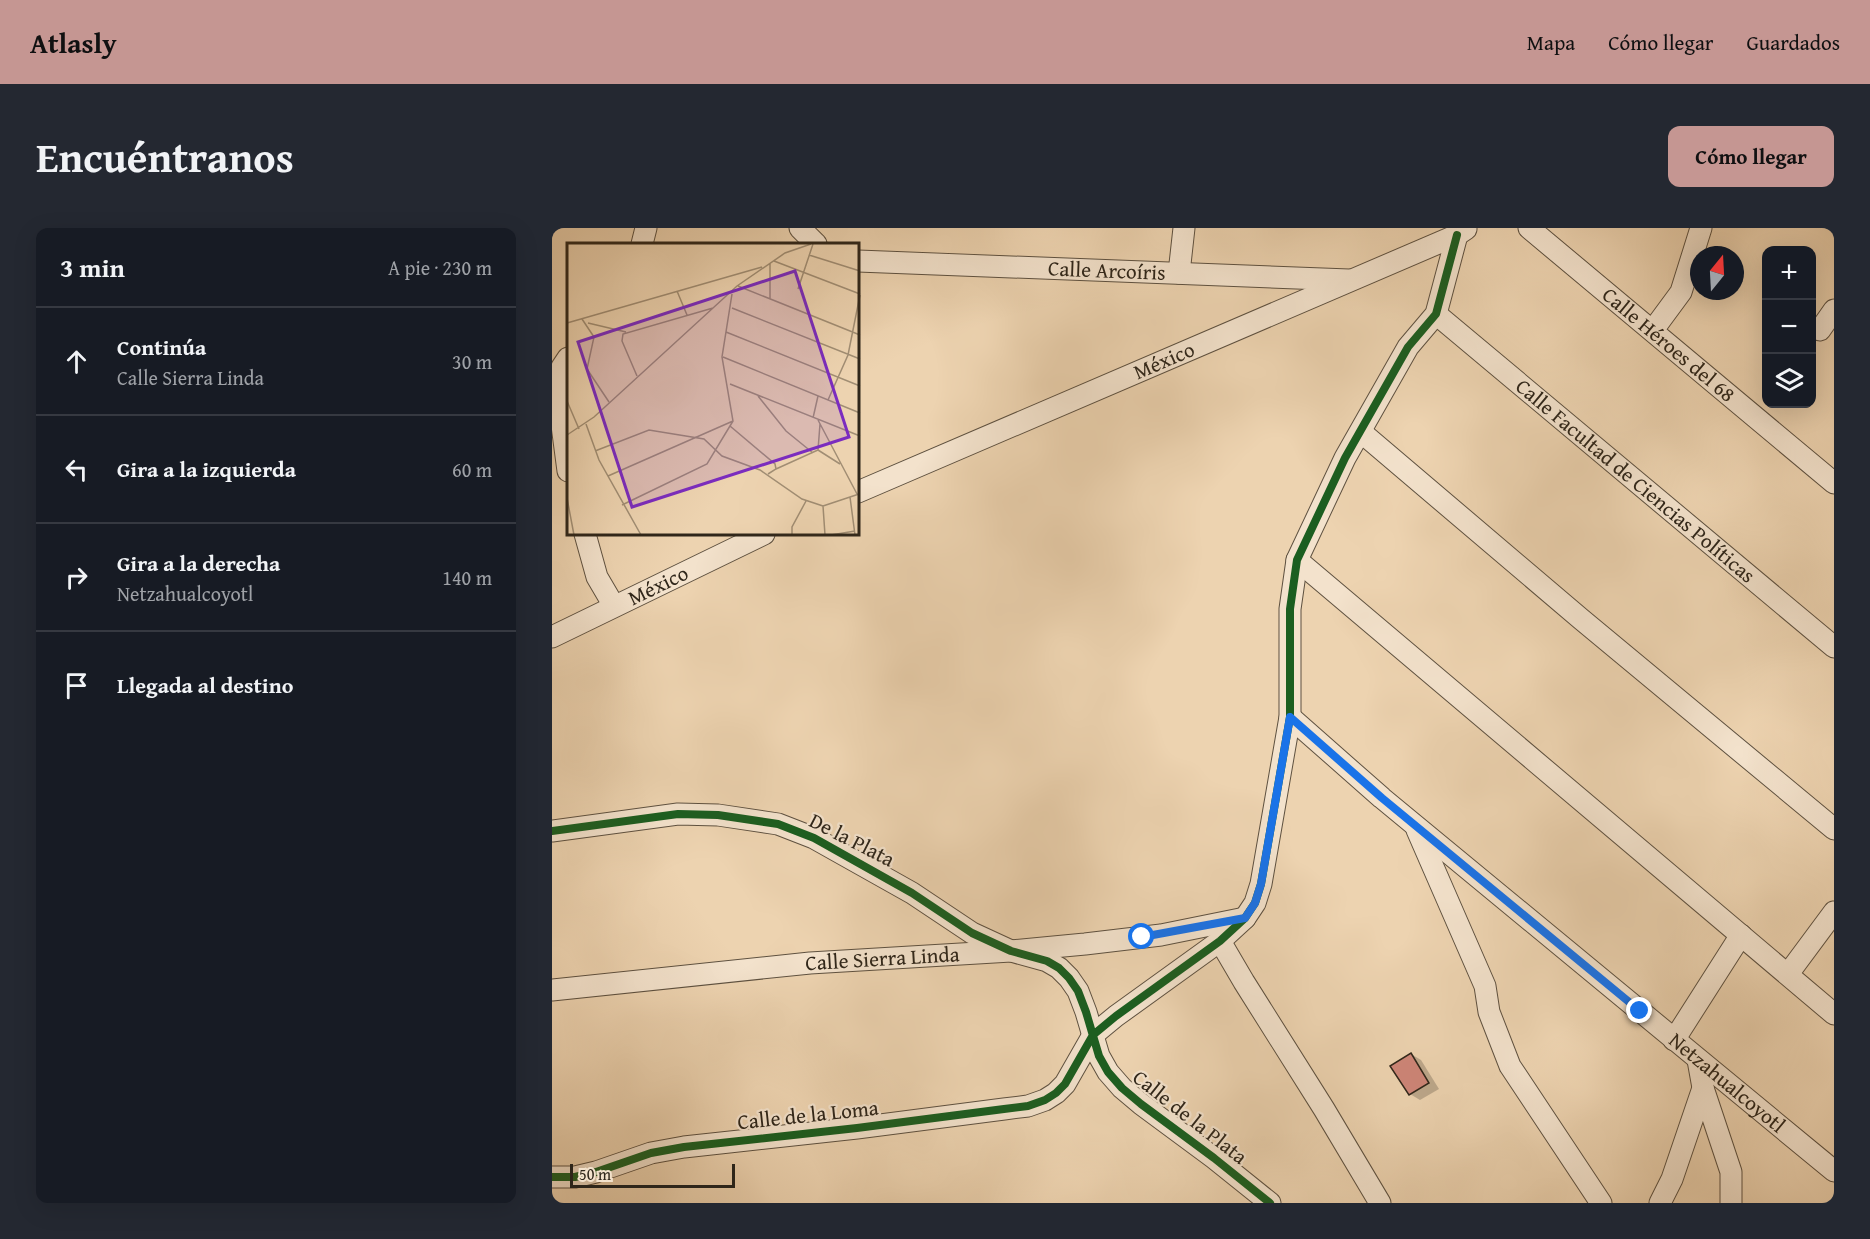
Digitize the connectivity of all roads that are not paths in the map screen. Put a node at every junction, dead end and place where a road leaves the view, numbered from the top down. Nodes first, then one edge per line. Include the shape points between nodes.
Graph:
1 (646, 228) edge
2 (800, 228) edge
3 (1184, 228) edge
4 (1529, 228) edge
5 (1701, 228) edge
6 (1462, 232) edge
7 (642, 243) edge
8 (815, 243) edge
9 (860, 261) edge
10 (1179, 273) junction
11 (1354, 280) junction
12 (1834, 310) edge
13 (1436, 314) junction
14 (1653, 330) junction
15 (1820, 330) dead end
16 (567, 360) edge
17 (1361, 432) junction
18 (567, 464) edge
19 (1834, 483) edge
20 (860, 491) edge
21 (586, 536) edge
22 (760, 536) edge
23 (1296, 560) junction
24 (614, 606) junction
25 (552, 637) edge
26 (1834, 647) edge
27 (1290, 717) junction
28 (1416, 826) junction
29 (1834, 829) edge
30 (552, 831) edge
31 (1834, 912) edge
32 (1245, 918) junction
33 (1741, 935) junction
34 (1220, 941) junction
35 (1011, 951) junction
36 (1788, 974) junction
37 (552, 990) edge
38 (1834, 1014) edge
39 (1093, 1035) junction
40 (1674, 1040) junction
41 (1698, 1060) junction
42 (1703, 1088) junction
43 (1834, 1171) edge
44 (552, 1178) edge
45 (1270, 1203) edge
46 (1380, 1203) edge
47 (1601, 1203) edge
48 (1660, 1203) edge
49 (1731, 1203) edge

1 - 7 street
2 - 8 street
3 - 10 street
4 - 14 street, Calle Héroes del 68
5 - 14 street via 1681,292
6 - 11 street, México
6 - 13 street
9 - 10 street, Calle Arcoíris
10 - 11 street, Calle Arcoíris
11 - 20 street, México
12 - 15 street
13 - 17 street via 1408,347
13 - 26 street, Calle Facultad de Ciencias Políticas
14 - 19 street, Calle Héroes del 68
16 - 18 street via 556,387
17 - 23 street
17 - 29 street
21 - 24 street via 597,577
22 - 24 street, México
23 - 27 street via 1290,609
23 - 33 street
24 - 25 street, México
27 - 28 street, Netzahualcoyotl
27 - 32 street via 1261,884
28 - 40 street, Netzahualcoyotl
28 - 47 street via 1485,986 1489,1012 1510,1066
30 - 35 street, De la Plata via 678,814 718,814 778,824 814,838 912,893 972,933
31 - 36 street
32 - 34 street
32 - 35 street, Calle Sierra Linda via 1161,934
33 - 36 street
33 - 40 street
34 - 39 street
34 - 46 street
35 - 37 street, Calle Sierra Linda via 810,963
35 - 39 street, Calle de la Plata via 1047,961 1069,978 1078,991
36 - 38 street
39 - 44 street, Calle de la Loma via 1065,1084 1045,1100 1028,1106 684,1147 575,1177
39 - 45 street, Calle de la Plata via 1107,1072 1122,1088
40 - 41 street, Netzahualcoyotl
41 - 42 street
41 - 43 street, Netzahualcoyotl
42 - 48 street
42 - 49 street via 1731,1172

